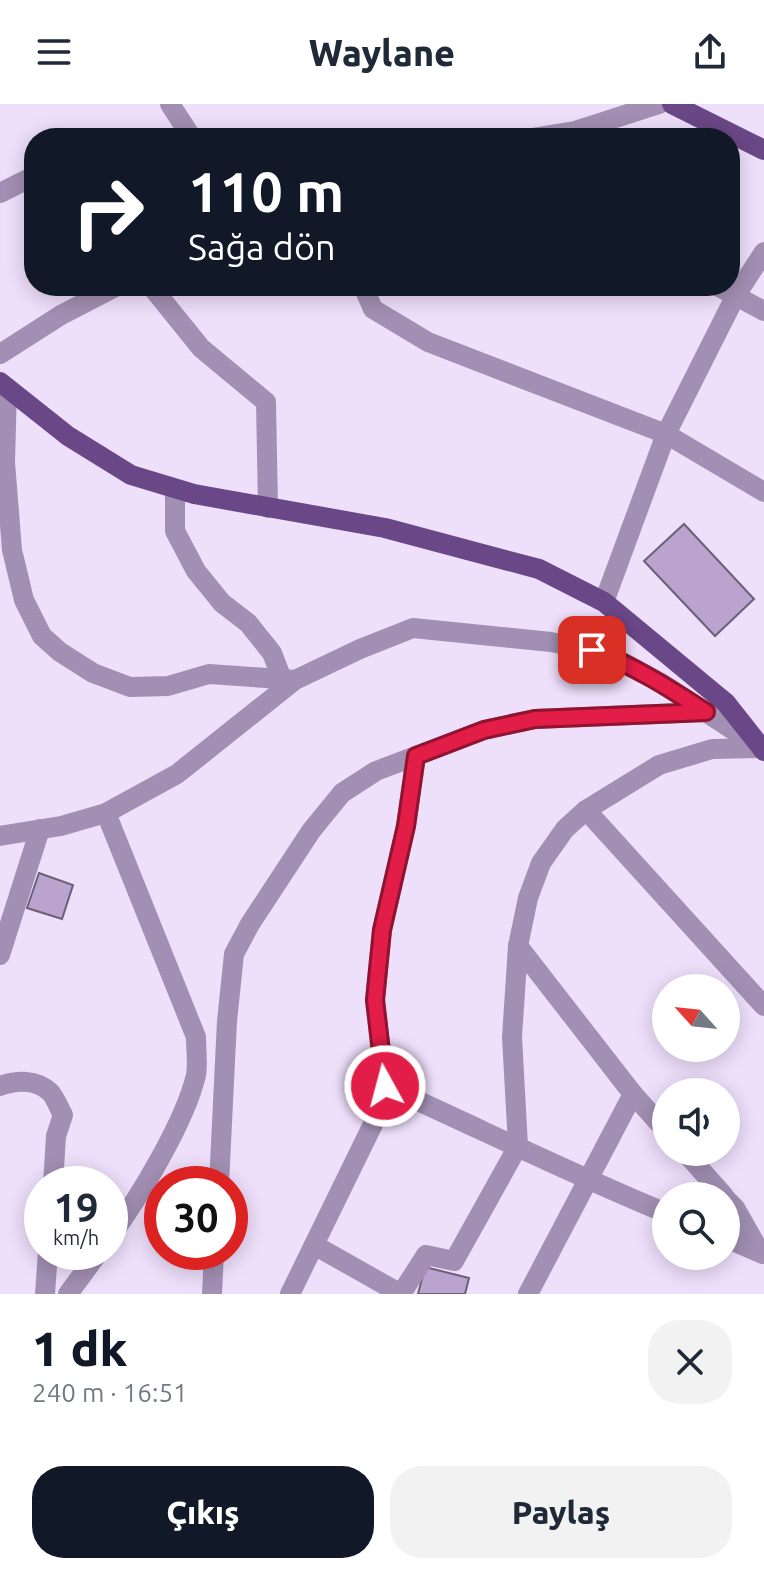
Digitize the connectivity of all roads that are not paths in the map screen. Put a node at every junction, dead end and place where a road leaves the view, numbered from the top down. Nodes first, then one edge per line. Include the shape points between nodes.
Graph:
1 (599, 104) edge
2 (659, 104) edge
3 (672, 104) edge
4 (174, 106) edge
5 (621, 116) junction
6 (186, 128) edge
7 (584, 128) edge
8 (720, 128) edge
9 (740, 138) edge
10 (764, 150) edge
11 (24, 181) edge
12 (0, 193) edge
13 (764, 252) edge
14 (740, 289) edge
15 (98, 296) edge
16 (159, 296) edge
17 (367, 296) edge
18 (735, 296) edge
19 (738, 296) edge
20 (764, 311) edge
21 (0, 354) edge
22 (4, 385) edge
23 (666, 434) junction
24 (175, 489) junction
25 (764, 492) edge
26 (268, 508) junction
27 (604, 602) junction
28 (288, 680) junction
29 (706, 712) junction
30 (763, 748) edge
31 (416, 756) junction
32 (586, 810) junction
33 (106, 813) junction
34 (40, 829) junction
35 (0, 836) edge
36 (518, 946) junction
37 (0, 955) edge
38 (764, 1006) edge
39 (0, 1086) edge
40 (385, 1086) junction
41 (633, 1094) junction
42 (652, 1115) edge
43 (518, 1146) junction
44 (54, 1166) edge
45 (220, 1166) edge
46 (697, 1166) edge
47 (586, 1180) junction
48 (712, 1182) edge
49 (652, 1207) edge
50 (128, 1213) edge
51 (740, 1216) edge
52 (740, 1243) edge
53 (314, 1245) junction
54 (763, 1252) edge
55 (47, 1270) edge
56 (86, 1270) edge
57 (213, 1270) edge
58 (45, 1294) edge
59 (68, 1294) edge
60 (212, 1294) edge
61 (290, 1294) edge
62 (401, 1294) edge
63 (528, 1294) edge

1 - 5 street
2 - 5 street
3 - 8 main road
4 - 6 street
5 - 7 street
9 - 10 main road
11 - 12 street
13 - 14 street
15 - 21 street
16 - 26 street via 201,348 266,402
17 - 23 street via 373,309 428,342
18 - 23 street
19 - 20 street
22 - 24 main road via 68,436 131,475
22 - 28 street via 12,550 24,600 42,636 93,673 130,687 168,686 209,674
23 - 25 street
23 - 27 street
24 - 26 main road
24 - 28 street via 175,531 196,571 222,603 248,623
26 - 27 main road via 385,528 539,569
27 - 30 main road via 726,703
28 - 29 street via 413,628 592,650 617,659
28 - 33 street via 177,774
29 - 30 street
29 - 31 street via 535,719 484,730
30 - 32 street via 712,749 659,765
31 - 40 street via 382,930 375,1000
31 - 45 street via 376,771 342,793 311,831 234,954
32 - 36 street via 541,863
32 - 38 street
33 - 34 street
33 - 50 street via 196,1037 196,1073 185,1108
34 - 35 street
34 - 37 street
36 - 41 street
36 - 43 street via 512,1037
39 - 44 street via 15,1080 50,1092 63,1115
40 - 43 street
40 - 53 street via 377,1116
41 - 42 street
41 - 47 street
43 - 47 street
43 - 62 street via 454,1261 426,1255
46 - 48 street
47 - 49 street
47 - 63 street
51 - 54 street
52 - 54 street
53 - 61 street
53 - 62 street
55 - 58 street
56 - 59 street
57 - 60 street

